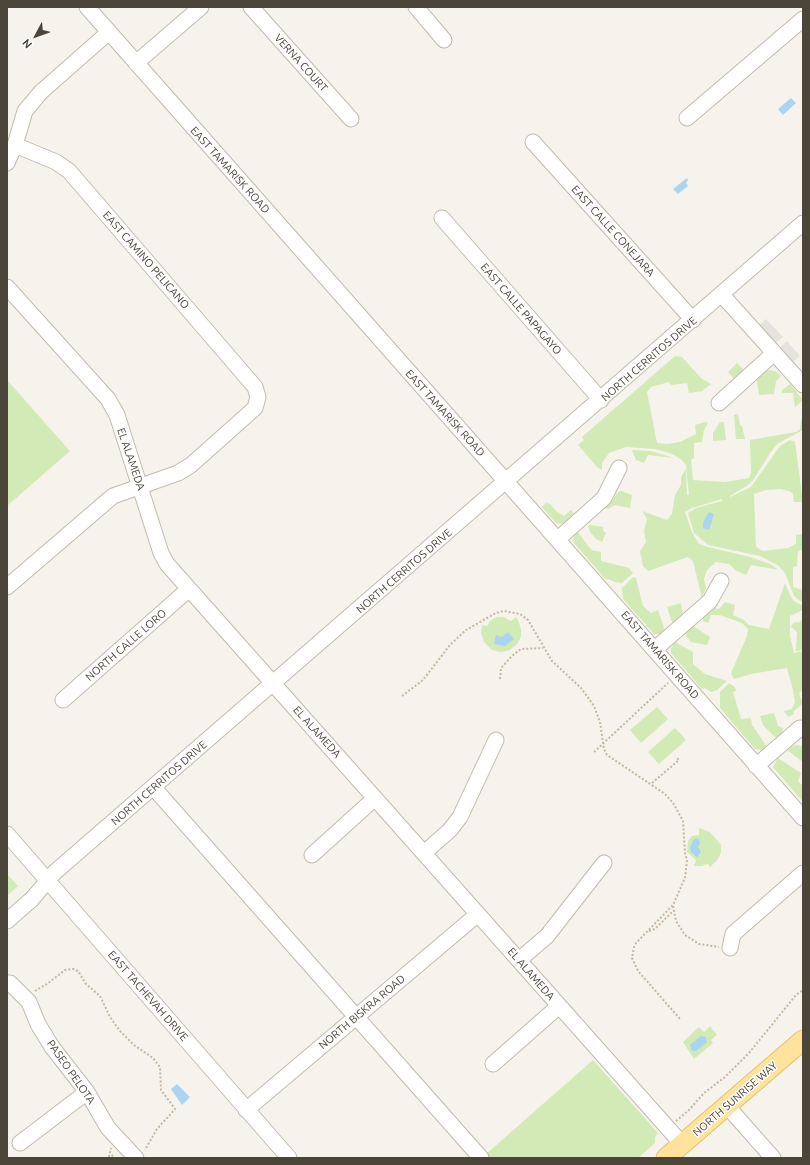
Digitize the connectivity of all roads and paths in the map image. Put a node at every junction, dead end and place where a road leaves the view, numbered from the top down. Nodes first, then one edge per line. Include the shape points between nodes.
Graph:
1 (87, 7) edge
2 (201, 7) edge
3 (251, 7) edge
4 (416, 7) edge
5 (803, 19) edge
6 (109, 32) junction
7 (444, 40) dead end
8 (136, 63) junction
9 (687, 118) dead end
10 (351, 119) dead end
11 (533, 142) dead end
12 (15, 145) junction
13 (7, 163) edge
14 (442, 218) dead end
15 (803, 223) edge
16 (7, 286) edge
17 (722, 295) junction
18 (693, 320) junction
19 (774, 353) junction
20 (803, 385) edge
21 (601, 400) junction
22 (719, 403) dead end
23 (619, 468) dead end
24 (507, 482) junction
25 (141, 486) junction
26 (558, 539) junction
27 (722, 581) dead end
28 (7, 587) edge
29 (189, 589) junction
30 (544, 648) junction
31 (655, 649) junction
32 (500, 679) dead end
33 (274, 683) junction
34 (669, 683) dead end
35 (402, 696) dead end
36 (63, 700) dead end
37 (800, 728) dead end
38 (496, 740) dead end
39 (603, 743) junction
40 (594, 752) dead end
41 (676, 757) dead end
42 (756, 766) junction
43 (652, 783) junction
44 (153, 787) junction
45 (376, 798) junction
46 (803, 818) edge
47 (7, 834) edge
48 (424, 853) junction
49 (312, 855) dead end
50 (604, 863) dead end
51 (803, 872) edge
52 (48, 881) junction
53 (673, 905) junction
54 (674, 911) junction
55 (478, 914) junction
56 (7, 921) edge
57 (647, 932) junction
58 (730, 948) joint
59 (519, 960) junction
60 (9, 983) edge
61 (803, 990) edge
62 (32, 992) dead end
63 (559, 1006) junction
64 (356, 1017) junction
65 (680, 1019) dead end
66 (803, 1040) edge
67 (493, 1064) dead end
68 (86, 1092) junction
69 (727, 1106) junction
70 (246, 1110) junction
71 (668, 1128) junction
72 (20, 1144) dead end
73 (682, 1144) junction
74 (120, 1153) dead end
75 (140, 1156) edge
76 (108, 1158) edge
77 (289, 1158) edge
78 (481, 1158) edge
79 (666, 1158) edge
80 (772, 1158) edge

1 - 6 street, EAST TAMARISK ROAD
2 - 8 street
3 - 10 street, VERNA COURT
4 - 7 street
5 - 9 street
6 - 8 street, EAST TAMARISK ROAD
6 - 12 street via 41,92 25,111
8 - 24 street, EAST TAMARISK ROAD
11 - 18 street, EAST CALLE CONEJARA
12 - 13 street
12 - 25 street, EAST CAMINO PELICANO via 56,162 69,171 255,387 258,397 255,408 191,466
14 - 21 street, EAST CALLE PAPAGAYO
15 - 17 street, NORTH CERRITOS DRIVE
16 - 25 street, EL ALAMEDA via 108,399 117,415
17 - 18 street, NORTH CERRITOS DRIVE
17 - 19 street
18 - 21 street, NORTH CERRITOS DRIVE
19 - 20 street
19 - 22 street
21 - 24 street, NORTH CERRITOS DRIVE
23 - 26 street via 604,498
24 - 26 street, EAST TAMARISK ROAD
24 - 33 street, NORTH CERRITOS DRIVE
25 - 28 street via 114,496
25 - 29 street, EL ALAMEDA via 161,554
26 - 31 street, EAST TAMARISK ROAD
27 - 31 street via 710,601
29 - 33 street, EL ALAMEDA
29 - 36 street, NORTH CALLE LORO
30 - 32 path via 521,650 512,656 501,668
30 - 35 path via 532,626 520,614 496,613 460,634 429,674
30 - 39 path via 552,661 588,696 600,722
31 - 42 street, EAST TAMARISK ROAD
33 - 44 street, NORTH CERRITOS DRIVE
33 - 45 street, EL ALAMEDA
34 - 39 path
37 - 42 street
38 - 48 street via 460,817 450,830
39 - 40 path
39 - 43 path via 611,758
41 - 43 path via 679,760
42 - 46 street, EAST TAMARISK ROAD
43 - 53 path via 673,803 683,821 687,868
44 - 52 street, NORTH CERRITOS DRIVE via 55,872
44 - 64 street
45 - 48 street, EL ALAMEDA
45 - 49 street
47 - 52 street, EAST TACHEVAH DRIVE
48 - 55 street, EL ALAMEDA
50 - 59 street via 547,936
51 - 58 street via 733,934
52 - 56 street, NORTH CERRITOS DRIVE
52 - 70 street, EAST TACHEVAH DRIVE
53 - 54 path
53 - 57 path
54 - 57 path via 655,929
54 - 58 path via 680,930 691,940 699,944
55 - 59 street, EL ALAMEDA
55 - 64 street, NORTH BISKRA ROAD
57 - 65 path via 634,947 634,965
59 - 63 street, EL ALAMEDA
60 - 68 street, PASEO PELOTA via 29,1002 52,1047
61 - 71 path via 796,995 750,1053
62 - 75 path via 65,970 78,971 86,984 100,996 120,1031 153,1058 160,1067 162,1090 175,1109 157,1129
63 - 67 street
63 - 71 street, EL ALAMEDA
64 - 70 street, NORTH BISKRA ROAD
64 - 78 street
66 - 69 main road, NORTH SUNRISE WAY
68 - 72 street
68 - 75 street, PASEO PELOTA via 108,1128
69 - 73 main road, NORTH SUNRISE WAY
69 - 80 street
70 - 77 street, EAST TACHEVAH DRIVE
71 - 73 street, EL ALAMEDA
73 - 79 main road, NORTH SUNRISE WAY
74 - 76 path

